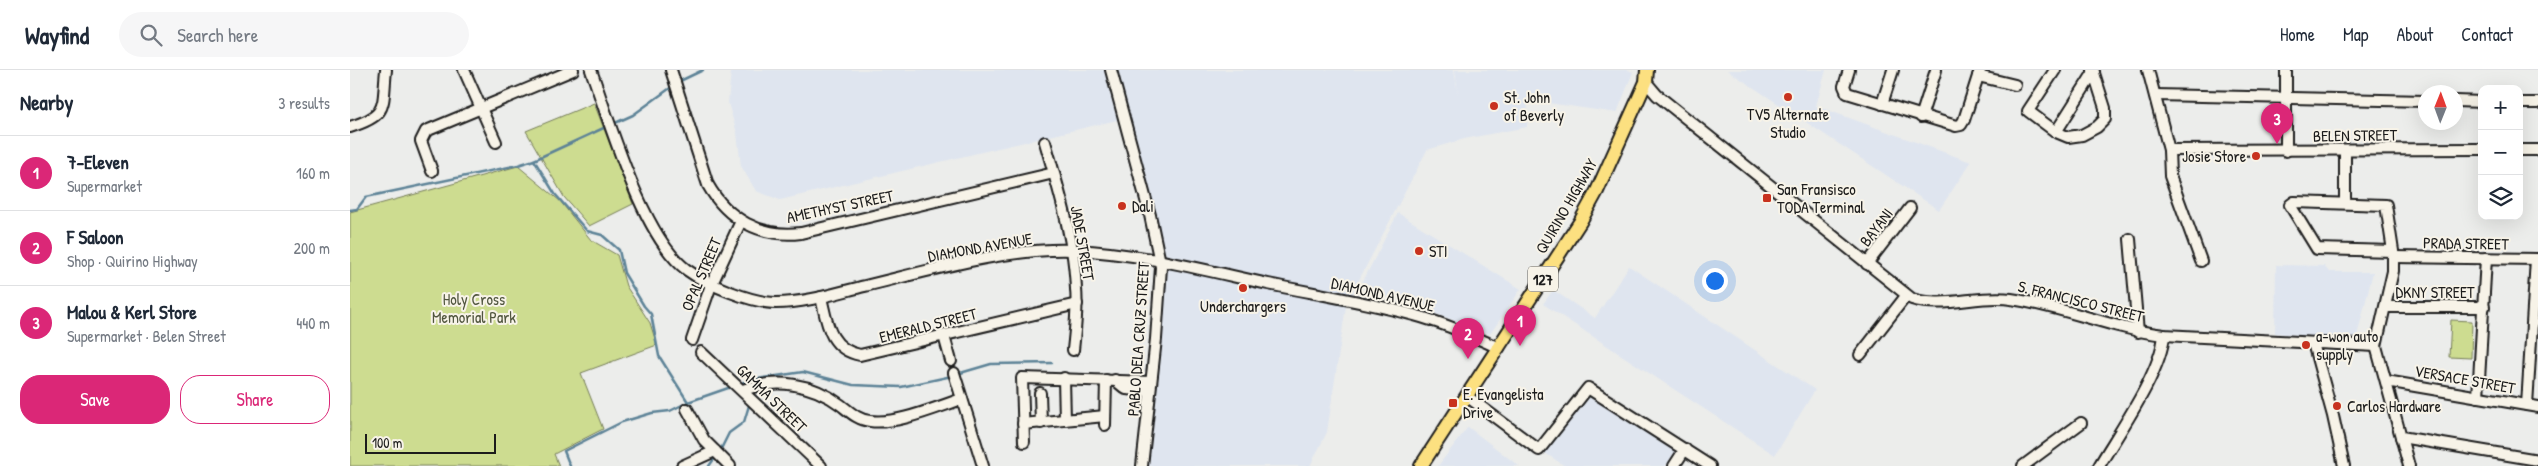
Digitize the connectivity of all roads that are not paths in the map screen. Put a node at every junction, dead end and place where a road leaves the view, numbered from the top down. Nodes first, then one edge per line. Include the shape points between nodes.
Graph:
1 (386, 70) edge
2 (464, 70) edge
3 (573, 70) edge
4 (591, 70) edge
5 (671, 70) edge
6 (1111, 70) edge
7 (1656, 70) edge
8 (1849, 70) edge
9 (1892, 70) edge
10 (1936, 70) edge
11 (2054, 70) edge
12 (2148, 70) edge
13 (2286, 70) edge
14 (2093, 71) edge
15 (1979, 73) edge
16 (1647, 76) edge
17 (2015, 85) dead end
18 (2155, 95) junction
19 (2285, 98) junction
20 (2418, 101) edge
21 (2463, 101) edge
22 (2478, 102) edge
23 (2523, 103) edge
24 (2538, 103) edge
25 (1882, 104) junction
26 (481, 109) junction
27 (1921, 116) junction
28 (350, 127) edge
29 (2056, 132) junction
30 (496, 142) dead end
31 (1045, 142) dead end
32 (2169, 150) junction
33 (2345, 150) junction
34 (2478, 150) edge
35 (2523, 150) edge
36 (2538, 150) edge
37 (2286, 151) junction
38 (432, 171) dead end
39 (1054, 173) junction
40 (2345, 203) junction
41 (1910, 208) dead end
42 (741, 221) junction
43 (2130, 239) dead end
44 (1072, 250) junction
45 (2393, 254) junction
46 (2486, 258) junction
47 (2537, 259) edge
48 (1160, 261) junction
49 (2200, 261) dead end
50 (1867, 264) junction
51 (713, 283) junction
52 (1906, 296) junction
53 (821, 297) junction
54 (1077, 304) junction
55 (2386, 307) junction
56 (2484, 307) junction
57 (2138, 332) junction
58 (2164, 335) junction
59 (944, 336) junction
60 (692, 340) dead end
61 (2313, 343) junction
62 (2376, 346) junction
63 (1499, 348) junction
64 (1074, 350) dead end
65 (701, 352) dead end
66 (1860, 355) dead end
67 (951, 360) dead end
68 (954, 373) dead end
69 (1064, 378) junction
70 (1110, 380) junction
71 (2386, 381) junction
72 (1151, 386) junction
73 (743, 390) junction
74 (1040, 393) dead end
75 (1468, 397) junction
76 (2478, 397) junction
77 (962, 399) junction
78 (2533, 406) edge
79 (687, 409) dead end
80 (1065, 420) junction
81 (1040, 423) junction
82 (2081, 423) dead end
83 (1024, 424) junction
84 (2401, 437) junction
85 (1024, 442) dead end
86 (1685, 450) junction
87 (714, 451) junction
88 (2538, 460) edge
89 (682, 466) edge
90 (730, 466) edge
91 (821, 466) edge
92 (983, 466) edge
93 (1142, 466) edge
94 (1421, 466) edge
95 (1674, 466) edge
96 (1710, 466) edge
97 (2024, 466) edge
98 (2099, 466) edge
99 (2344, 466) edge
100 (2409, 466) edge

1 - 28 street via 381,111 374,119
2 - 26 street
3 - 26 street
4 - 51 street, DIAMOND AVENUE via 649,221 677,261
5 - 42 street, AMETHYST STREET via 708,185 724,209
6 - 48 street, PABLO DELA CRUZ STREET
7 - 16 main road, QUIRINO HIGHWAY / 127
8 - 25 street via 1845,91
9 - 25 street
10 - 27 street
11 - 29 street via 2028,111
12 - 18 street
13 - 19 street
14 - 29 street
14 - 29 street via 2105,108 2105,119 2097,127 2076,137
15 - 17 street
15 - 27 street via 1961,125
16 - 50 street, S. FRANCISCO STREET via 1658,95
16 - 63 main road, QUIRINO HIGHWAY / 127 via 1597,191
18 - 19 street
18 - 32 street
19 - 20 street
19 - 37 street
21 - 22 street
23 - 24 street
25 - 27 street
26 - 30 street
26 - 38 street via 426,131 421,141
31 - 39 street, JADE STREET
32 - 37 street, BELEN STREET
32 - 49 street via 2170,176
33 - 34 street, BELEN STREET
33 - 37 street, BELEN STREET
33 - 40 street
35 - 36 street
39 - 42 street, AMETHYST STREET via 801,233 762,231
39 - 44 street, JADE STREET
40 - 45 street via 2386,205
40 - 45 street, PRADA STREET via 2294,202 2290,205 2315,248
41 - 50 street, BAYANI
42 - 51 street, OPAL STREET
43 - 57 street
44 - 48 street, DIAMOND AVENUE
44 - 53 street, DIAMOND AVENUE via 1011,254
44 - 54 street, JADE STREET
45 - 46 street, PRADA STREET
45 - 55 street
46 - 47 street, PRADA STREET
46 - 56 street
47 - 78 street
48 - 63 street, DIAMOND AVENUE via 1411,314
48 - 72 street, PABLO DELA CRUZ STREET
50 - 52 street, S. FRANCISCO STREET
51 - 53 street, DIAMOND AVENUE via 760,302
51 - 60 street, OPAL STREET
52 - 57 street, S. FRANCISCO STREET via 1930,303 2010,299
52 - 66 street
53 - 59 street, EMERALD STREET via 830,334 834,341 851,353 872,354
54 - 59 street, EMERALD STREET
54 - 64 street, JADE STREET
55 - 56 street, DKNY STREET
55 - 62 street
56 - 76 street
57 - 58 street, S. FRANCISCO STREET
58 - 61 street, S. FRANCISCO STREET
58 - 98 street via 2162,349 2140,395
59 - 67 street
61 - 62 street, S. FRANCISCO STREET
61 - 99 street
62 - 71 street
63 - 75 main road, QUIRINO HIGHWAY / 127
65 - 73 street, GAMMA STREET
68 - 77 street
69 - 70 street
69 - 80 street
69 - 83 street via 1022,378
70 - 72 street via 1126,389
70 - 80 street via 1105,421
71 - 76 street, VERSACE STREET
71 - 84 street
72 - 93 street, PABLO DELA CRUZ STREET
73 - 77 street via 775,383 802,387 826,395 862,420 872,422
73 - 91 street, GAMMA STREET
74 - 81 street
75 - 86 street via 1539,450 1588,388
75 - 94 main road, QUIRINO HIGHWAY / 127
76 - 78 street, VERSACE STREET
77 - 92 street
79 - 87 street
80 - 81 street
81 - 83 street
82 - 97 street
83 - 85 street
84 - 88 street
84 - 100 street
86 - 95 street
86 - 96 street
87 - 89 street
87 - 90 street

